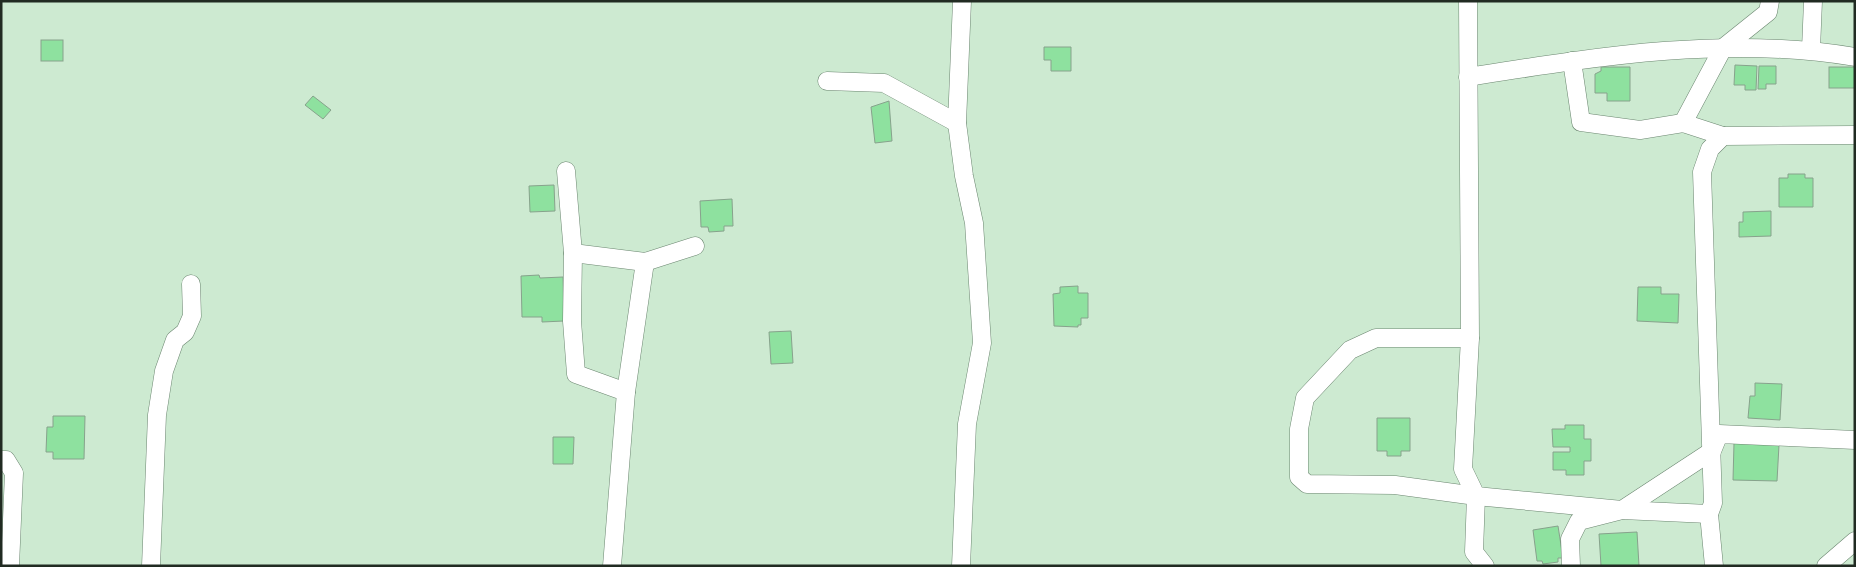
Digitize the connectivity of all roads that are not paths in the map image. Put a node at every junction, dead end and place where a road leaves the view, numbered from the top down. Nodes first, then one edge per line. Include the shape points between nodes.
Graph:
1 (962, 1) edge
2 (1468, 1) edge
3 (1770, 1) edge
4 (1813, 1) edge
5 (1723, 48) junction
6 (1811, 49) junction
7 (1855, 57) edge
8 (1572, 61) junction
9 (1468, 77) junction
10 (827, 81) dead end
11 (957, 123) junction
12 (1683, 123) junction
13 (1855, 135) edge
14 (1723, 136) junction
15 (566, 171) dead end
16 (695, 246) dead end
17 (573, 253) junction
18 (644, 262) junction
19 (191, 284) dead end
20 (1470, 338) junction
21 (626, 392) junction
22 (1855, 440) edge
23 (1712, 451) junction
24 (1, 460) edge
25 (1476, 496) junction
26 (1622, 510) junction
27 (1708, 514) junction
28 (1855, 542) edge
29 (10, 566) edge
30 (151, 566) edge
31 (612, 566) edge
32 (961, 566) edge
33 (1485, 566) edge
34 (1571, 566) edge
35 (1714, 566) edge
36 (1826, 566) edge

1 - 11 street
2 - 9 street
3 - 5 street via 1768,12
4 - 6 street
5 - 6 street
5 - 8 street via 1637,52
5 - 12 street
6 - 7 street
8 - 9 street
8 - 12 street via 1581,122 1640,130
9 - 20 street
10 - 11 street via 884,83
11 - 32 street via 974,223 982,343 968,424
12 - 14 street
13 - 14 street
14 - 23 street via 1710,149 1702,172
15 - 17 street
16 - 18 street
17 - 18 street
17 - 21 street via 572,321 576,374
18 - 21 street
19 - 30 street via 192,316 185,332 175,340 164,371 157,415
20 - 25 street via 1463,469
20 - 25 street via 1376,338 1350,350 1306,398 1298,429 1300,477 1307,484 1395,485
21 - 31 street
22 - 23 street via 1719,434
23 - 26 street
23 - 27 street via 1713,502
24 - 29 street via 6,460 14,473
25 - 26 street
25 - 33 street via 1474,552
26 - 27 street
26 - 34 street via 1579,521 1570,539
27 - 35 street
28 - 36 street

